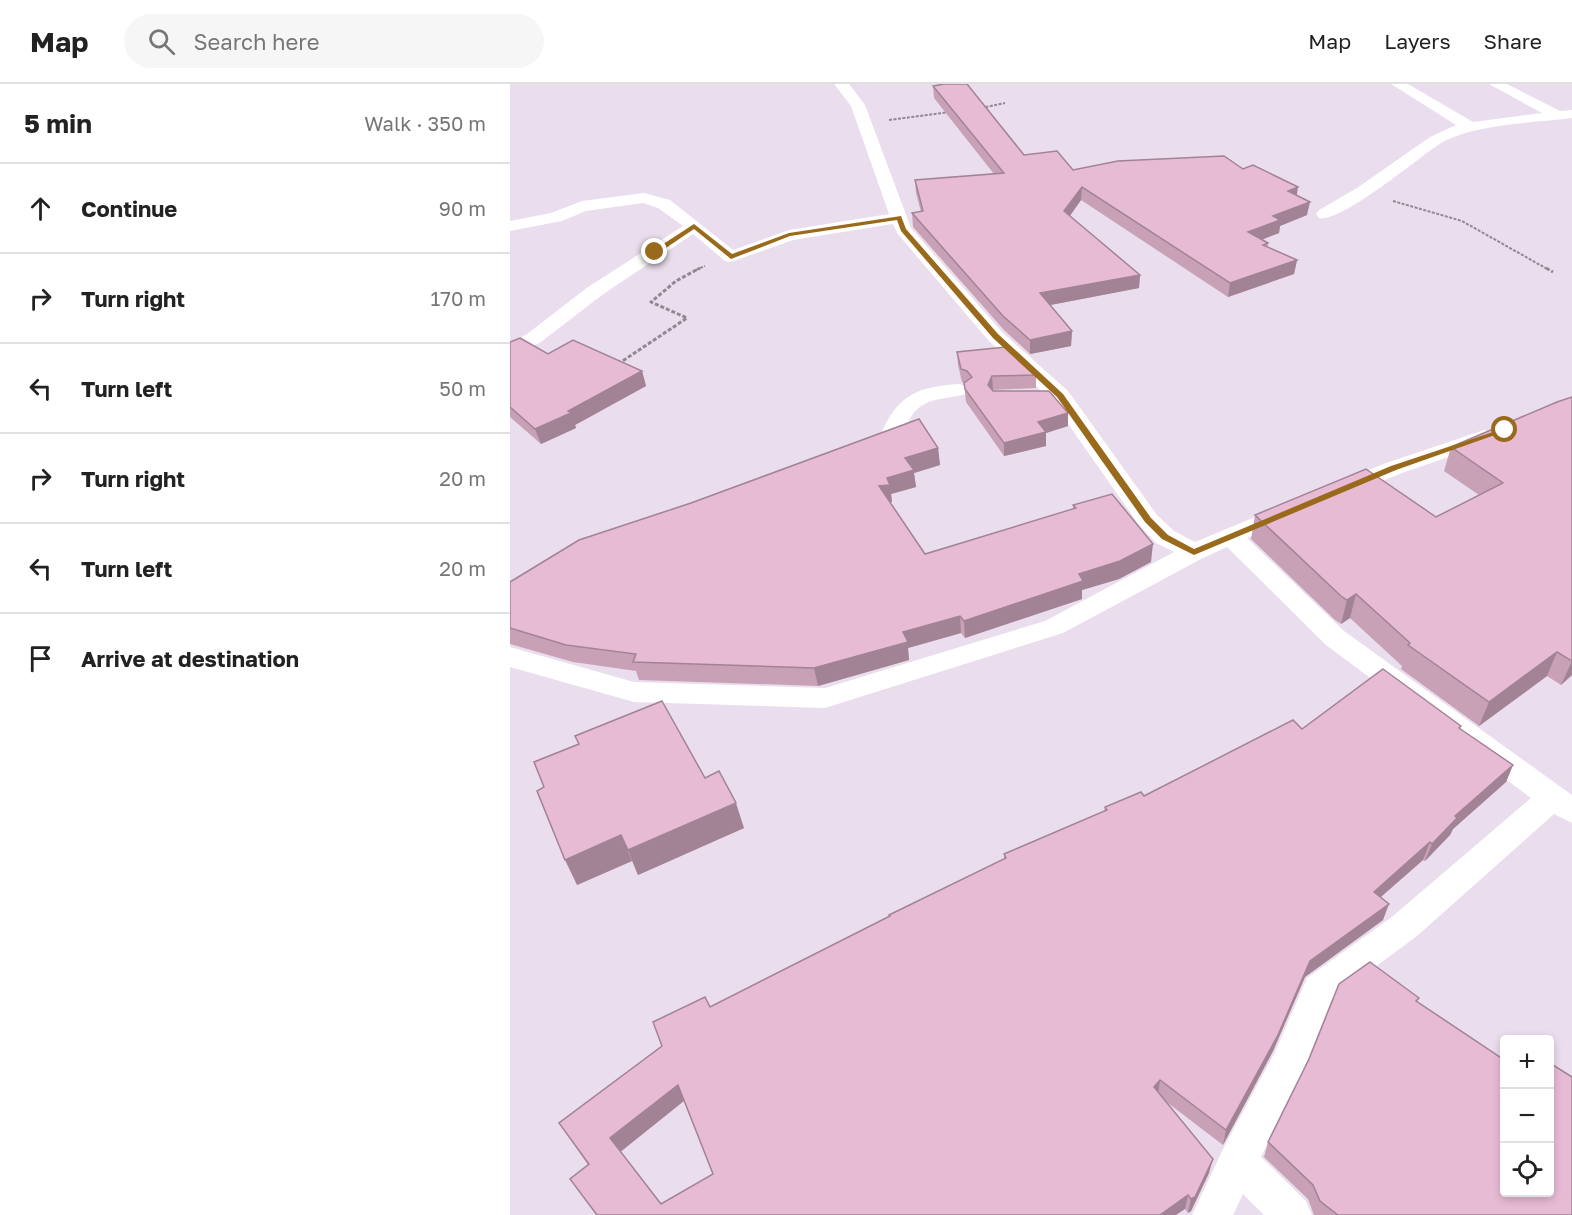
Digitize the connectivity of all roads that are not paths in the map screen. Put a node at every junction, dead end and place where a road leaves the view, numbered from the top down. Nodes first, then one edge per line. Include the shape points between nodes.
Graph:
1 (841, 84) edge
2 (1398, 84) edge
3 (1496, 84) edge
4 (1565, 115) edge
5 (1471, 127) junction
6 (1325, 214) dead end
7 (899, 218) junction
8 (510, 226) edge
9 (694, 226) junction
10 (510, 351) edge
11 (959, 390) dead end
12 (1036, 396) edge
13 (1060, 396) junction
14 (1505, 430) edge
15 (842, 456) edge
16 (1230, 536) junction
17 (1194, 552) junction
18 (510, 657) edge
19 (1563, 803) edge
20 (1238, 1161) junction
21 (1212, 1215) edge
22 (1292, 1215) edge

1 - 7 street via 858,105
2 - 5 street
3 - 4 street
4 - 5 street
5 - 6 street via 1435,140 1364,192
7 - 9 street via 789,235 731,257
7 - 13 street via 903,229 995,336
8 - 9 street via 556,217 582,206 644,198 664,204
9 - 10 street
11 - 15 street via 916,397 898,416 890,438
12 - 13 street
13 - 17 street via 1148,520 1165,537
14 - 16 street via 1394,468
16 - 17 street
16 - 19 street via 1335,638
17 - 18 street via 1054,627 825,698 634,692
19 - 20 street via 1319,989 1288,1062
20 - 21 street
20 - 22 street

